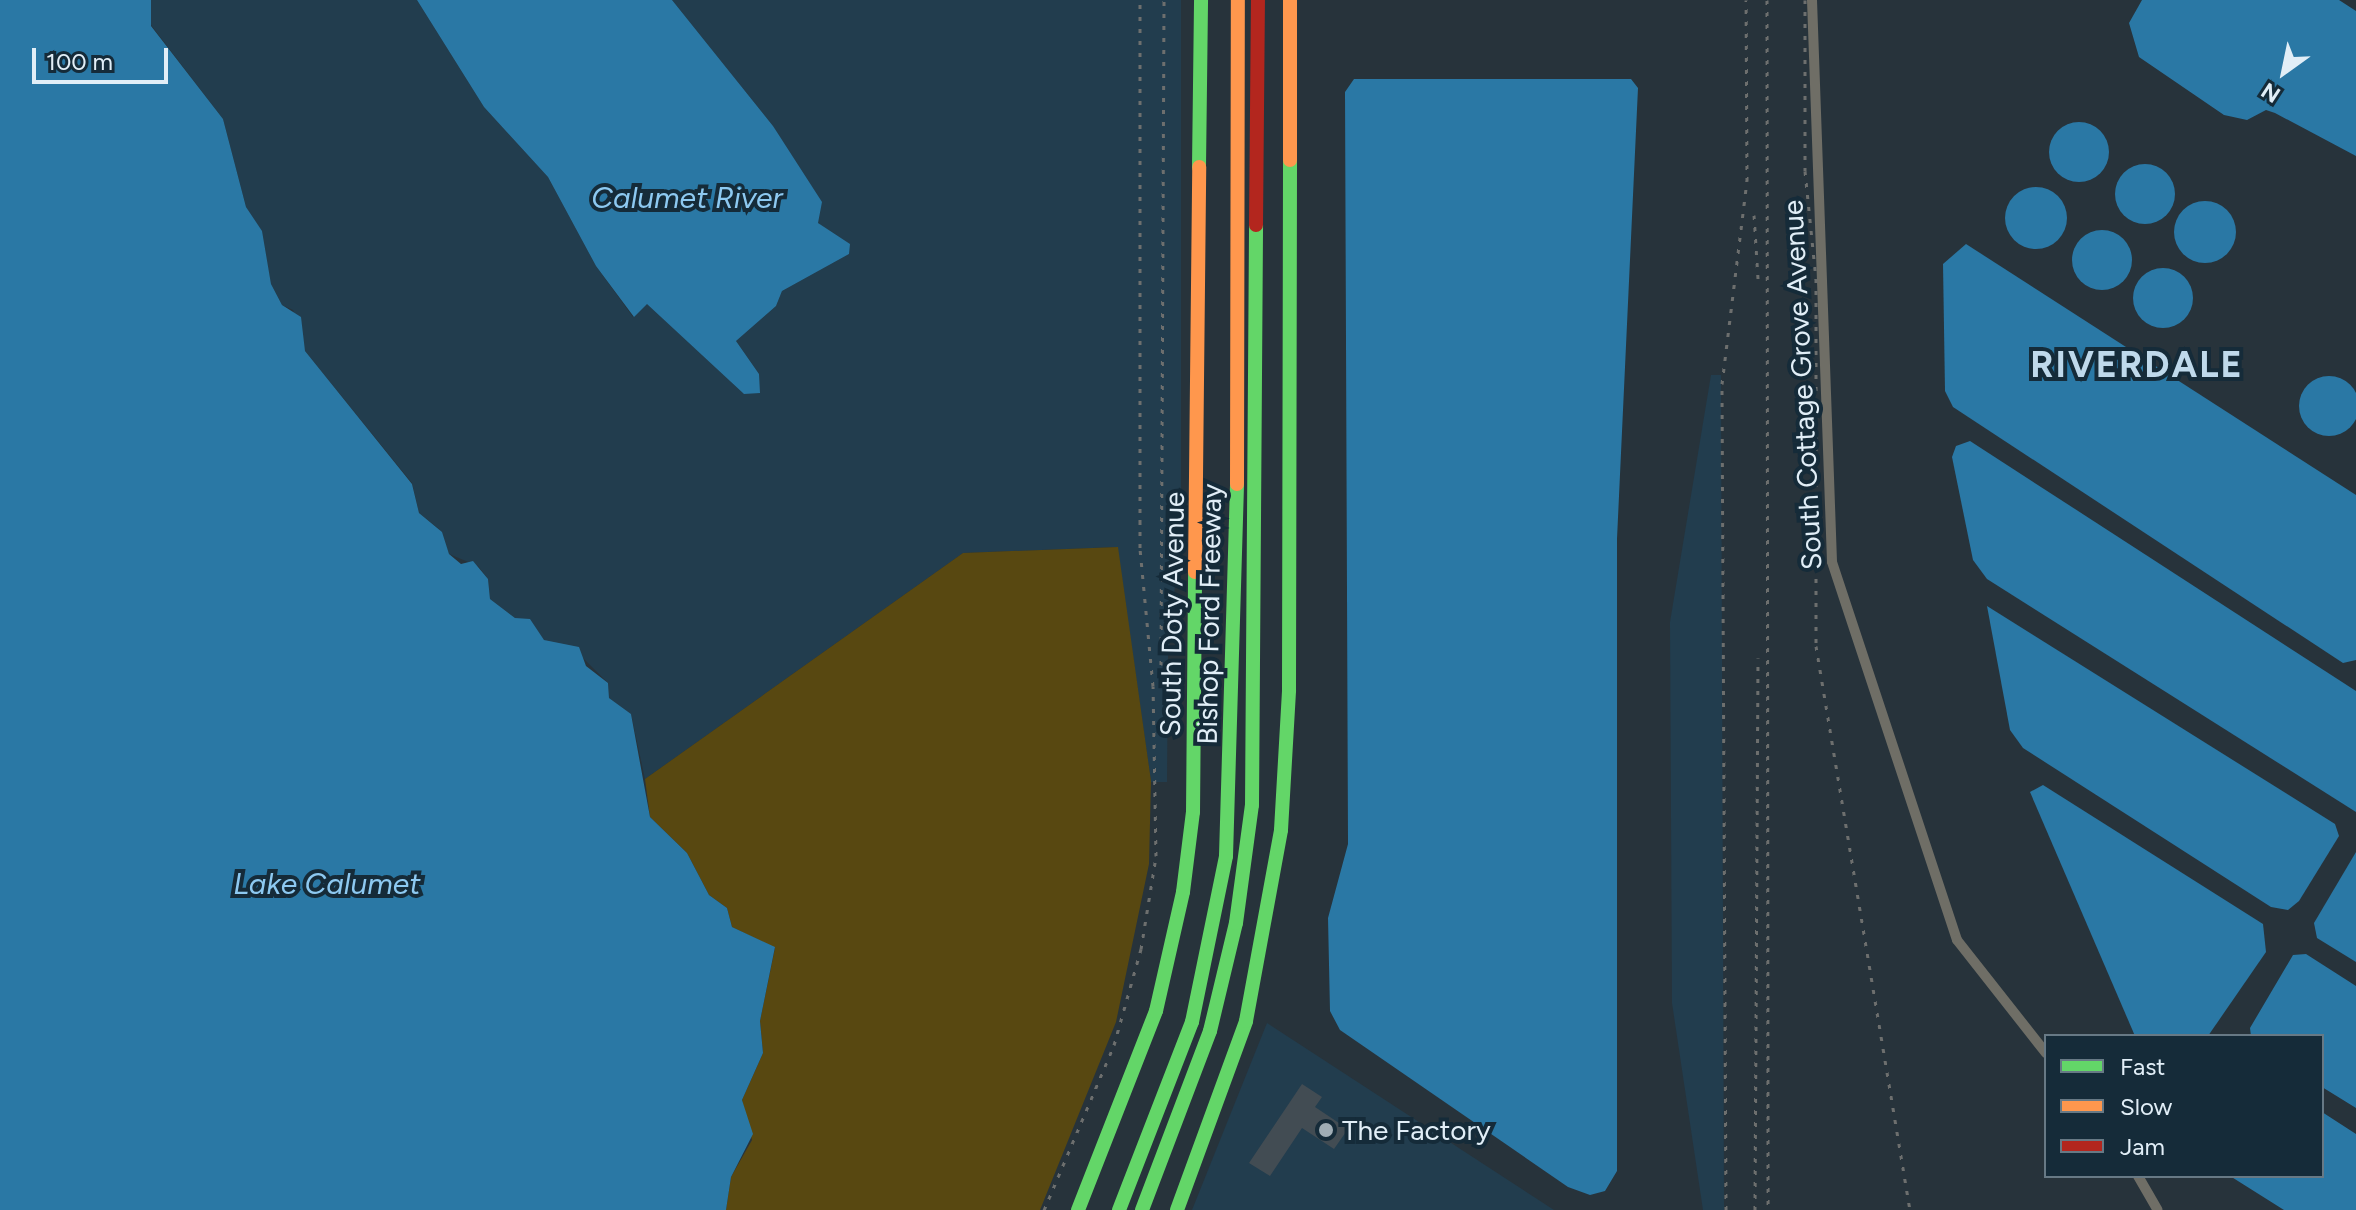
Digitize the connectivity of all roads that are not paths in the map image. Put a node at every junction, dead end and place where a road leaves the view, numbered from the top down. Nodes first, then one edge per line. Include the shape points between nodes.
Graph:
1 (1201, 0) edge
2 (1238, 0) edge
3 (1258, 0) edge
4 (1290, 0) edge
5 (1812, 0) edge
6 (2044, 1050) edge
7 (2139, 1178) edge
8 (1078, 1210) edge
9 (1119, 1210) edge
10 (1142, 1210) edge
11 (1177, 1210) edge
12 (2158, 1210) edge

1 - 8 main road, South Doty Avenue via 1193,812 1183,892 1156,1011 1118,1121
2 - 9 main road, Bishop Ford Freeway via 1236,665 1226,856 1192,1022
3 - 10 main road, Bishop Ford Freeway via 1252,805 1236,923 1210,1031
4 - 11 main road via 1289,690 1281,830 1246,1021
5 - 6 street, South Cottage Grove Avenue via 1835,574 1957,940
7 - 12 street

